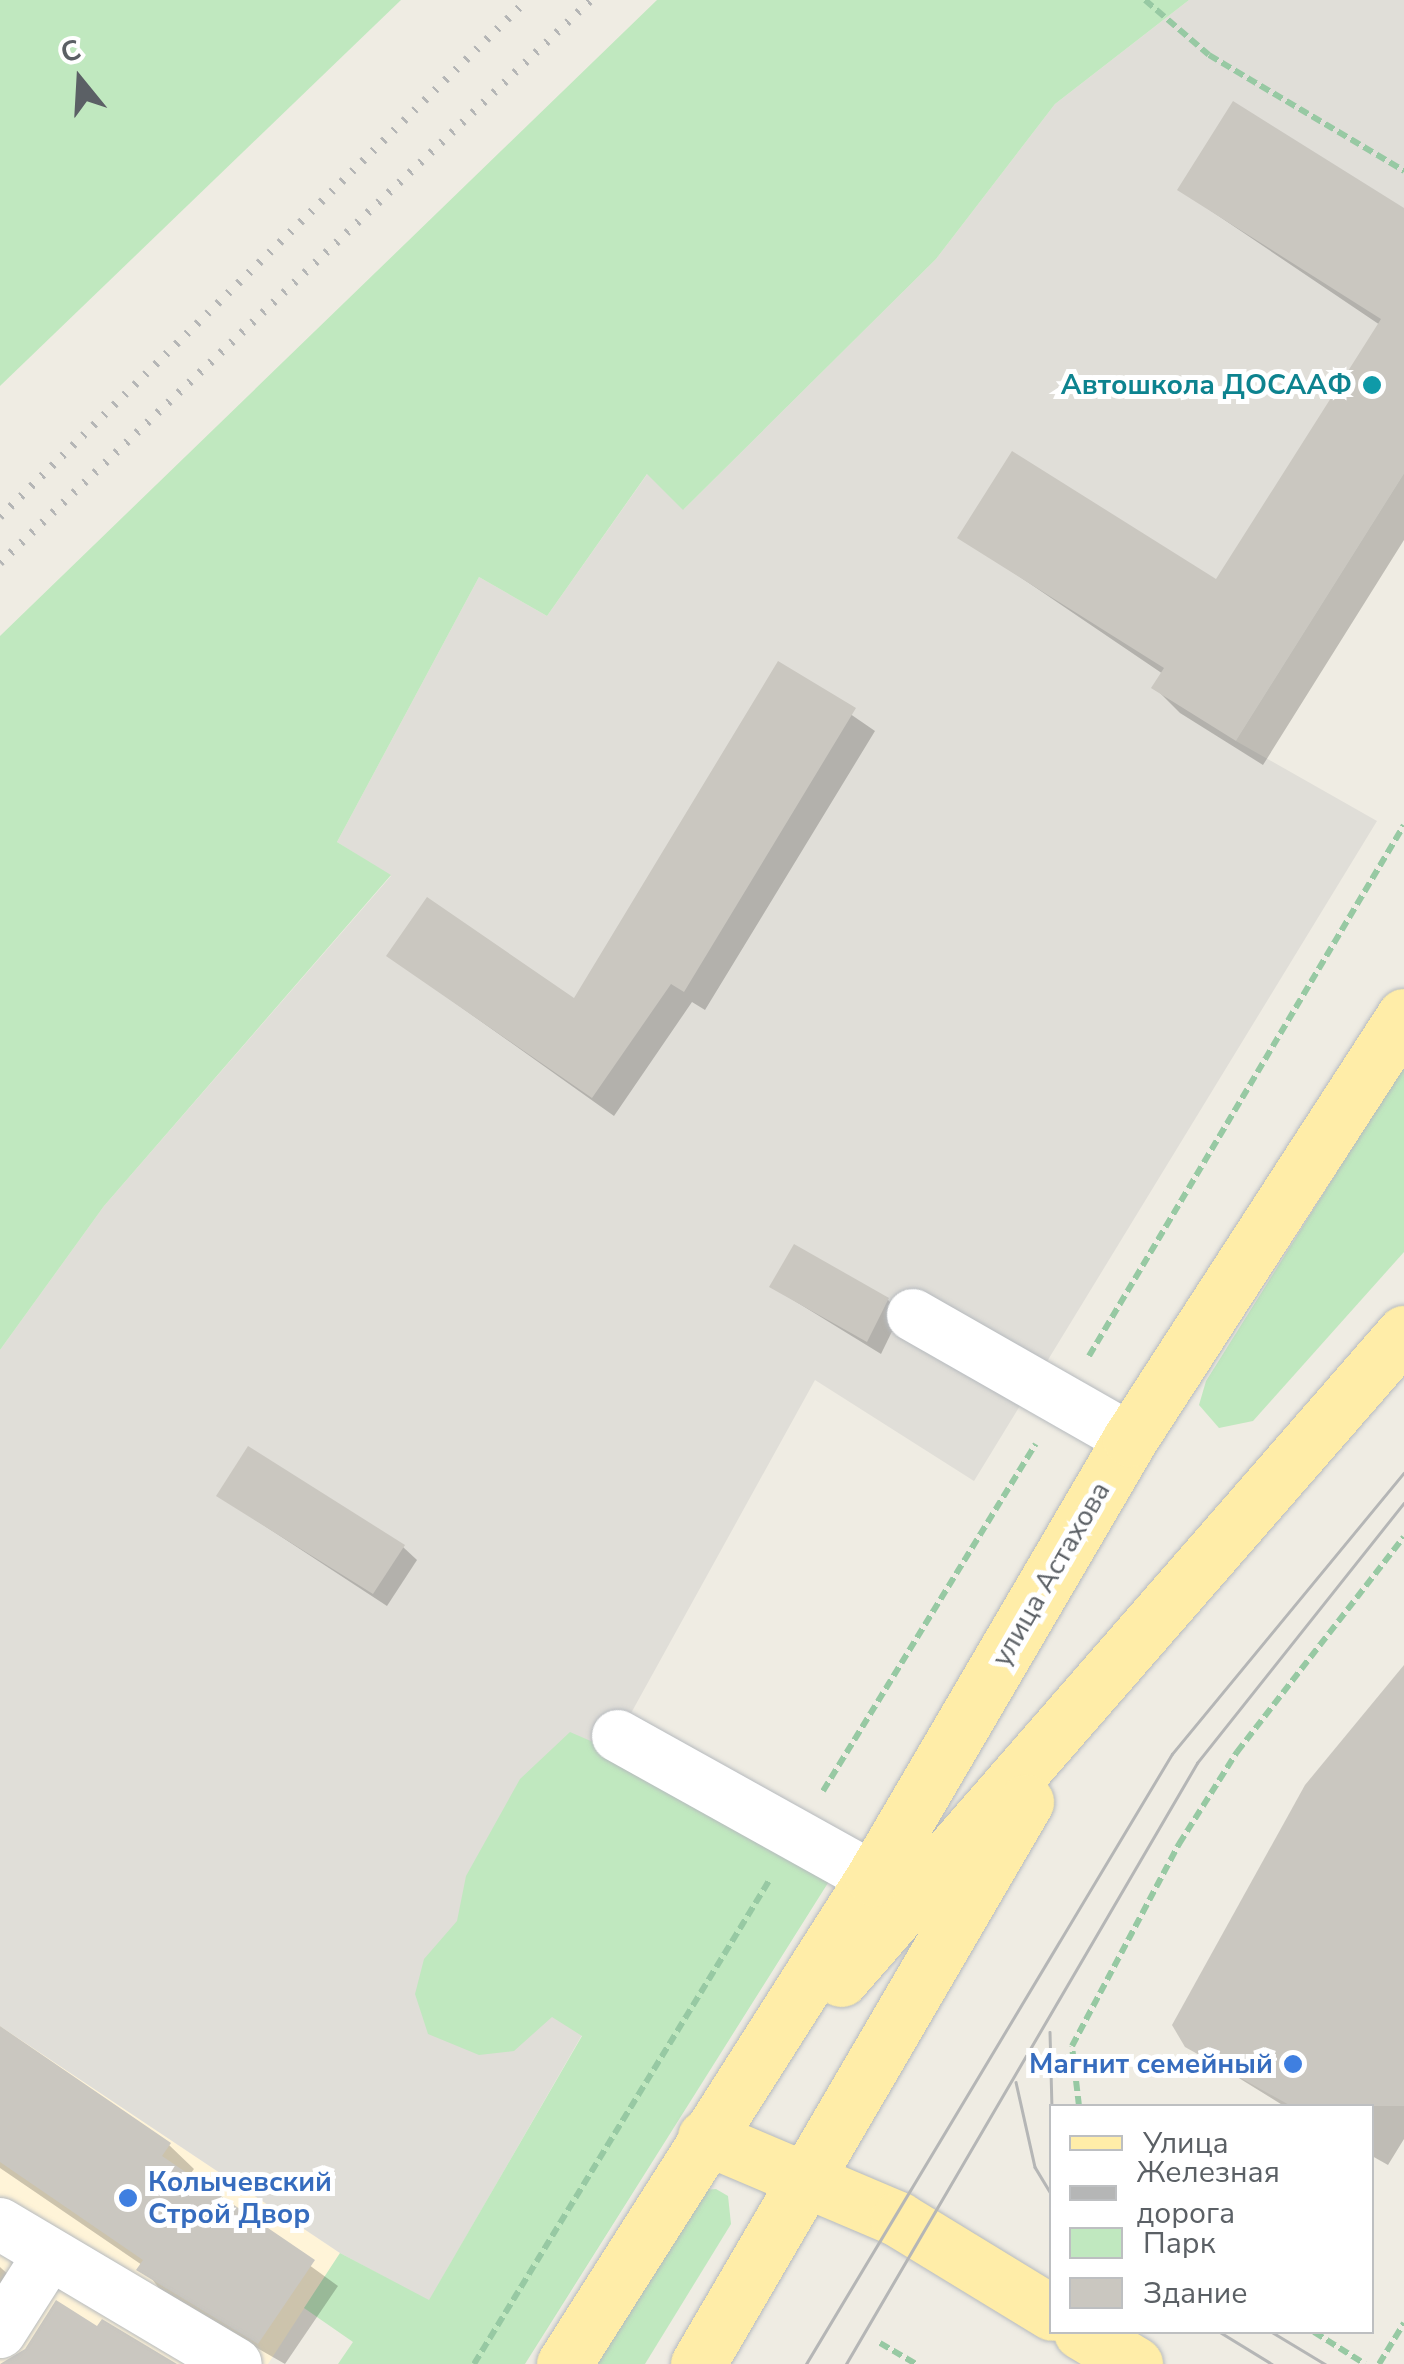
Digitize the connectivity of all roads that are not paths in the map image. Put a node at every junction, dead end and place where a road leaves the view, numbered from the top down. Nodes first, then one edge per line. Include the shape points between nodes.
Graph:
1 (1404, 1016) edge
2 (913, 1315) dead end
3 (1404, 1332) edge
4 (1130, 1439) junction
5 (1090, 1690) junction
6 (618, 1736) dead end
7 (873, 1878) junction
8 (705, 2137) junction
9 (809, 2182) junction
10 (0, 2224) edge
11 (49, 2255) junction
12 (1049, 2311) edge
13 (0, 2332) edge
14 (1085, 2334) edge
15 (219, 2360) edge
16 (564, 2364) edge
17 (698, 2364) edge
18 (1135, 2364) edge

1 - 4 main road, улица Астахова
2 - 4 lane
3 - 5 main road, улица Астахова
4 - 7 main road, улица Астахова
5 - 8 main road, улица Астахова
5 - 9 main road, улица Астахова
6 - 7 lane
7 - 8 main road, улица Астахова
8 - 9 main road
8 - 16 main road, улица Астахова
9 - 12 main road via 898,2219
9 - 17 main road, улица Астахова
10 - 11 lane
11 - 13 lane
11 - 15 lane
14 - 18 main road

